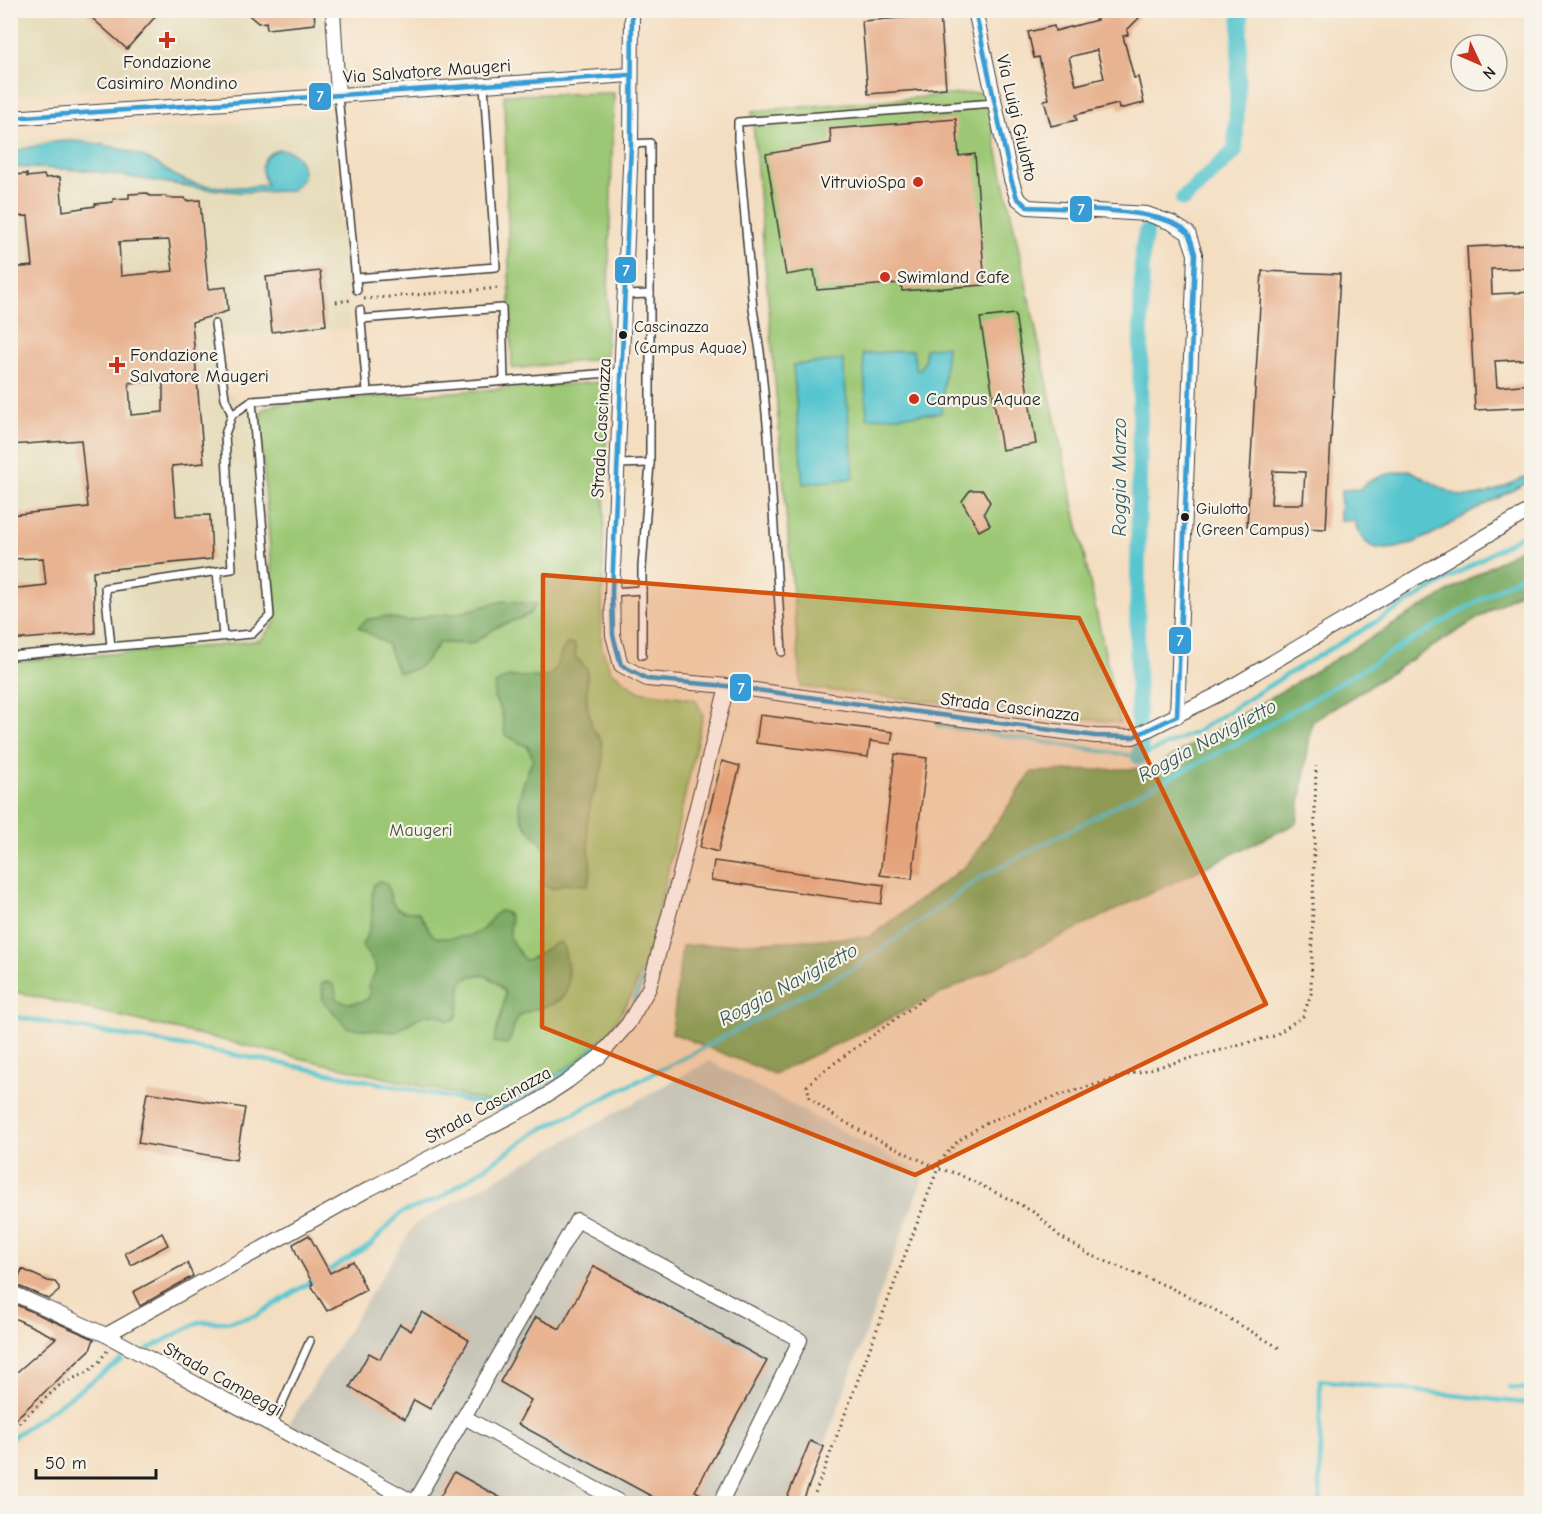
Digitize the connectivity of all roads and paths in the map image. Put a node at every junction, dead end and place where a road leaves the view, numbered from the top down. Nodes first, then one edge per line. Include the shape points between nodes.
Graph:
1 (333, 10) edge
2 (632, 10) edge
3 (975, 10) edge
4 (630, 75) junction
5 (484, 85) junction
6 (338, 95) junction
7 (994, 103) junction
8 (10, 117) edge
9 (631, 144) junction
10 (356, 278) junction
11 (500, 288) dead end
12 (357, 290) dead end
13 (650, 294) junction
14 (625, 295) junction
15 (336, 302) dead end
16 (360, 310) dead end
17 (361, 319) junction
18 (215, 324) dead end
19 (622, 372) junction
20 (504, 380) junction
21 (367, 391) junction
22 (252, 401) junction
23 (232, 415) junction
24 (650, 463) junction
25 (618, 464) junction
26 (1532, 509) edge
27 (217, 572) junction
28 (642, 590) junction
29 (612, 592) junction
30 (223, 636) junction
31 (111, 646) junction
32 (782, 652) dead end
33 (10, 656) edge
34 (642, 656) dead end
35 (727, 686) junction
36 (1177, 716) junction
37 (1316, 766) dead end
38 (923, 999) dead end
39 (939, 1169) junction
40 (10, 1292) edge
41 (106, 1335) junction
42 (310, 1341) dead end
43 (1281, 1349) dead end
44 (465, 1417) junction
45 (272, 1426) junction
46 (10, 1431) edge
47 (415, 1503) edge
48 (623, 1503) edge
49 (720, 1503) edge
50 (811, 1503) edge

1 - 6 street
2 - 4 street, Strada Cascinazza
3 - 7 street, Via Luigi Giulotto
4 - 5 street, Via Salvatore Maugeri
4 - 9 street, Strada Cascinazza
5 - 6 street, Via Salvatore Maugeri
5 - 10 lane via 496,267
6 - 8 street, Via Salvatore Maugeri
6 - 10 lane
7 - 32 lane via 738,122 768,434
7 - 36 street, Via Luigi Giulotto via 1017,198 1028,207 1147,214 1188,233 1195,254
9 - 13 lane via 650,143
9 - 14 street, Strada Cascinazza
10 - 12 lane
11 - 15 path
13 - 14 lane
13 - 24 lane
14 - 19 street, Strada Cascinazza
16 - 17 lane
17 - 20 lane via 502,308
17 - 21 lane
18 - 23 lane via 225,398
19 - 20 lane
19 - 25 street, Strada Cascinazza
20 - 21 lane
21 - 22 lane
22 - 23 lane
22 - 30 lane via 270,616 252,634
23 - 27 lane via 225,434 232,569
24 - 25 lane
24 - 28 lane
25 - 29 street, Strada Cascinazza
26 - 36 street, Strada Cascinazza
27 - 30 lane
27 - 31 lane via 105,588
28 - 29 lane
28 - 34 lane
29 - 35 street, Strada Cascinazza via 613,635 621,665 647,679
30 - 31 lane
31 - 33 lane
35 - 36 street, Strada Cascinazza via 1095,736 1132,737
35 - 41 street, Strada Cascinazza via 649,988 628,1024 599,1057 530,1106
37 - 39 path via 1311,994 1302,1016 1274,1036 1054,1097 985,1123 958,1141 941,1160
38 - 39 path via 807,1086 810,1098 831,1114
39 - 43 path via 956,1173 1017,1203 1090,1255 1169,1287
39 - 50 path
40 - 41 street, Strada Campeggi
41 - 45 street, Strada Campeggi
41 - 46 path via 108,1349 99,1362 62,1384
42 - 45 lane
44 - 47 street
44 - 48 street
44 - 49 street via 577,1220 800,1340
45 - 47 street, Strada Campeggi

